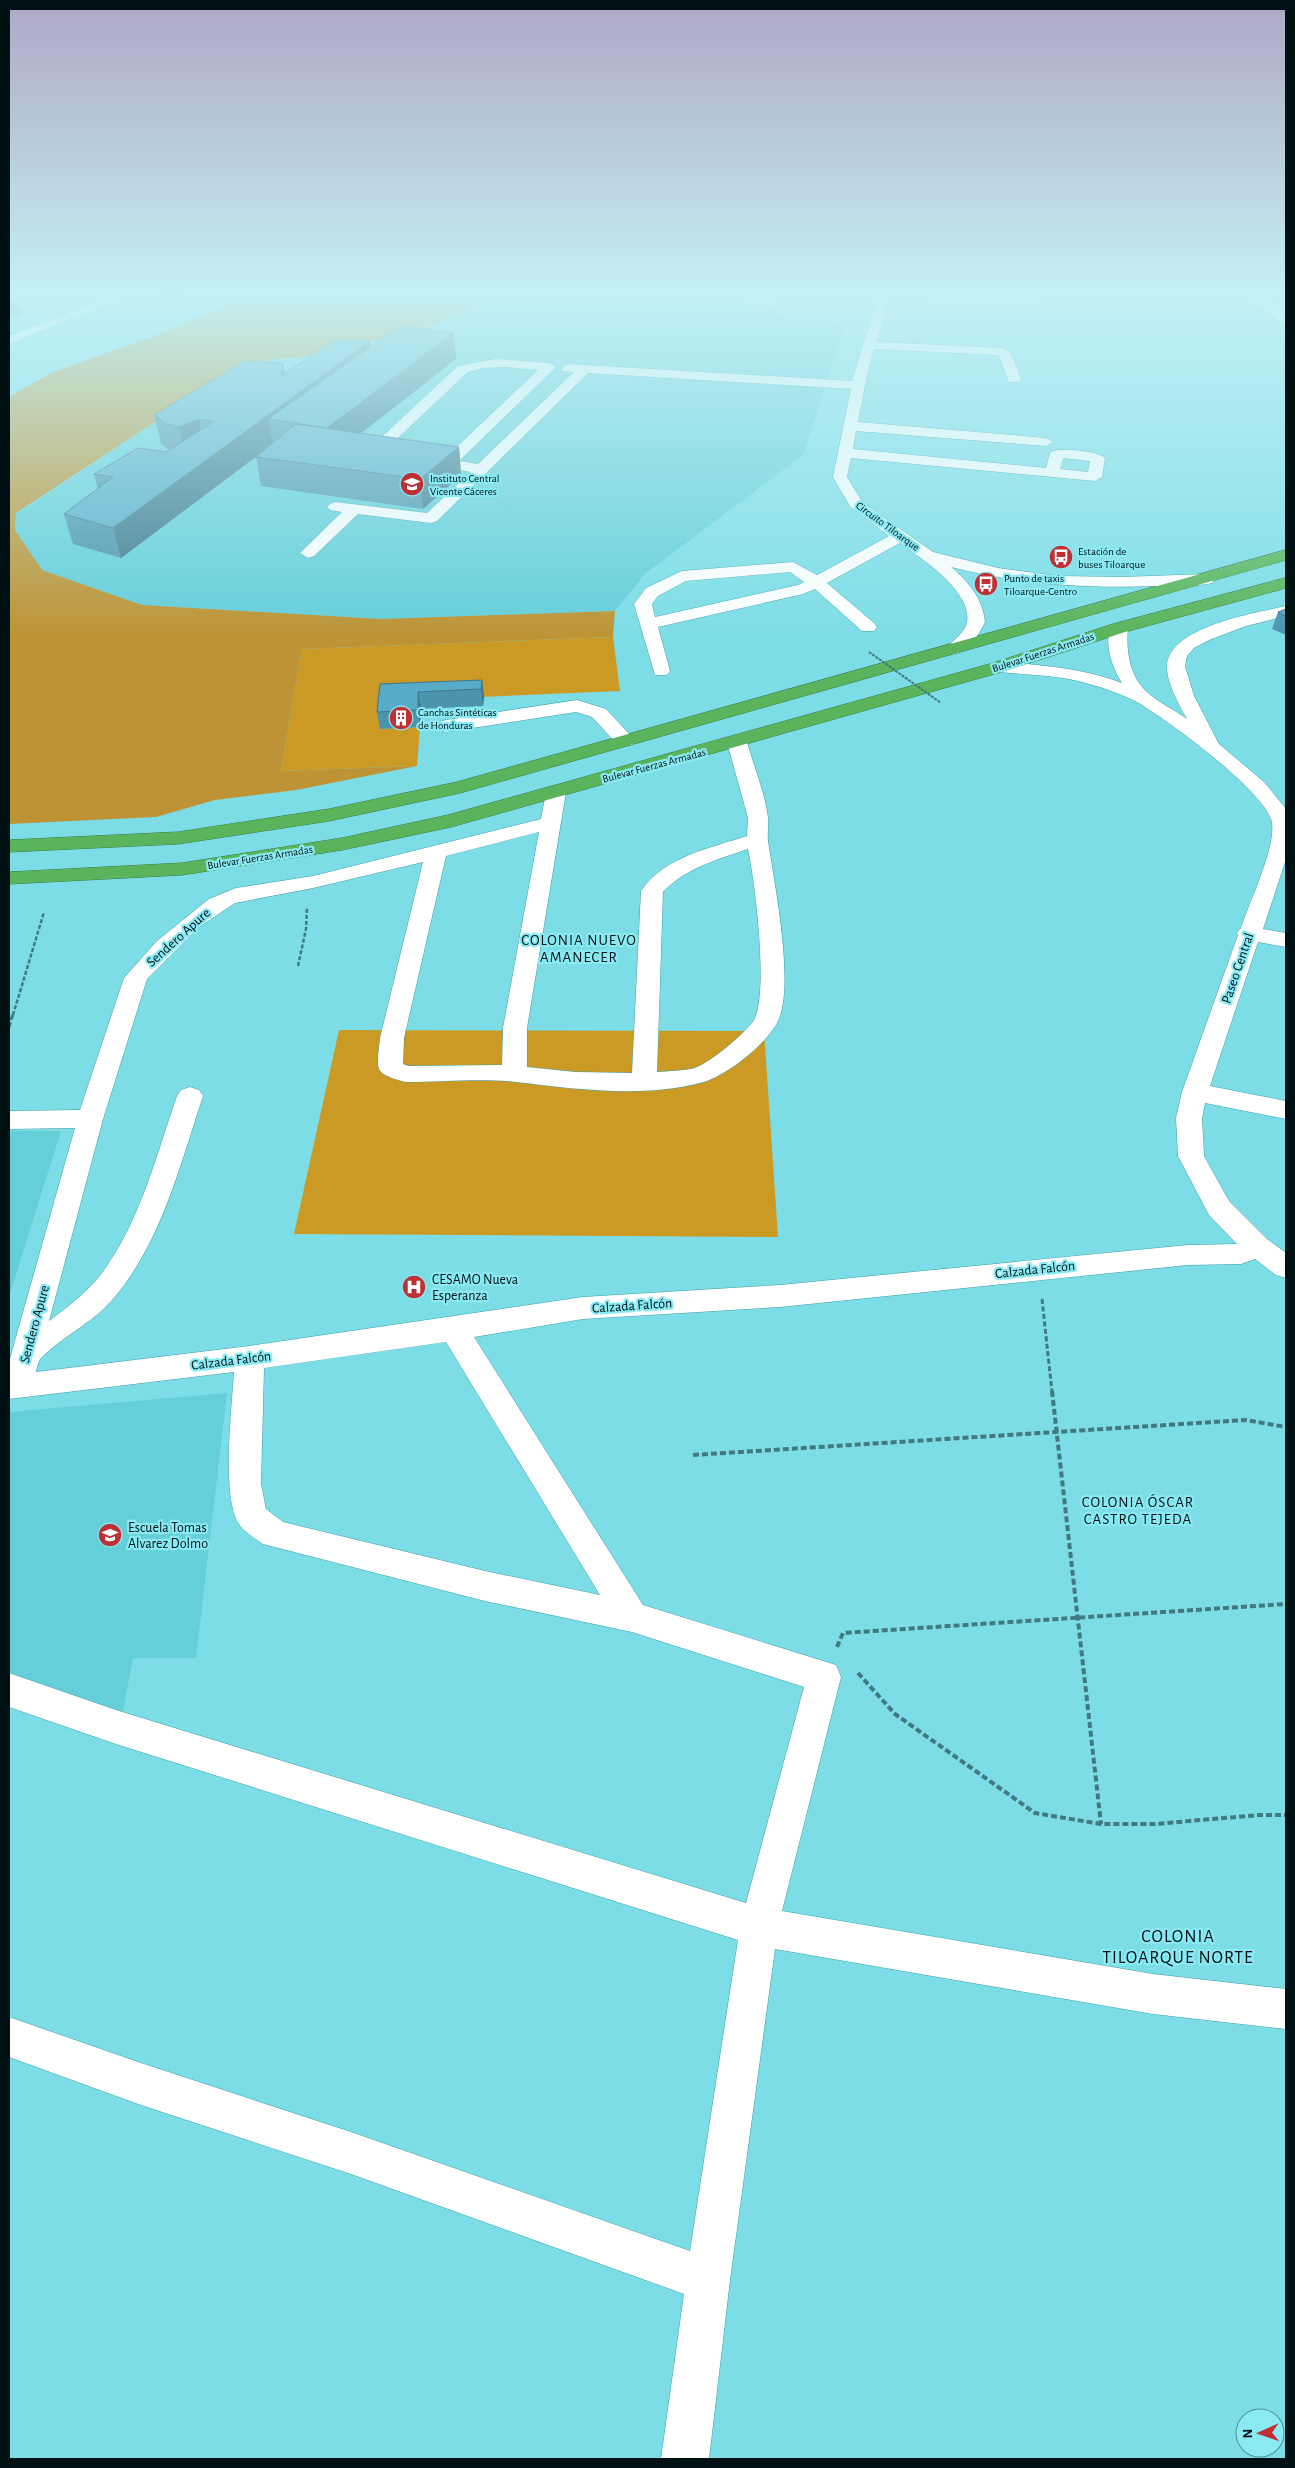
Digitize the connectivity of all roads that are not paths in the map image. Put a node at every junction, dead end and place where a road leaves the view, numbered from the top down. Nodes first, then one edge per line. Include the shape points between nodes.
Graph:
1 (422, 406) edge
2 (508, 406) edge
3 (547, 406) edge
4 (854, 406) edge
5 (850, 426) junction
6 (1046, 442) dead end
7 (844, 453) junction
8 (447, 464) junction
9 (482, 469) junction
10 (1052, 473) dead end
11 (335, 507) dead end
12 (354, 510) junction
13 (901, 536) junction
14 (308, 553) dead end
15 (1286, 555) edge
16 (931, 557) junction
17 (853, 562) junction
18 (793, 567) junction
19 (1206, 579) junction
20 (816, 582) junction
21 (1286, 583) edge
22 (1286, 611) edge
23 (648, 624) junction
24 (868, 627) dead end
25 (1119, 628) junction
26 (954, 649) junction
27 (999, 667) junction
28 (661, 671) dead end
29 (1141, 698) junction
30 (446, 726) dead end
31 (625, 741) junction
32 (737, 742) junction
33 (1210, 745) junction
34 (556, 792) junction
35 (549, 823) junction
36 (757, 839) junction
37 (1284, 841) edge
38 (9, 846) edge
39 (436, 854) junction
40 (9, 878) edge
41 (1248, 933) junction
42 (1286, 940) edge
43 (514, 1073) junction
44 (644, 1082) junction
45 (1195, 1092) junction
46 (190, 1096) dead end
47 (1286, 1110) edge
48 (90, 1119) junction
49 (9, 1120) edge
50 (1257, 1246) junction
51 (1286, 1267) edge
52 (454, 1329) junction
53 (27, 1352) junction
54 (249, 1358) junction
55 (13, 1387) edge
56 (632, 1617) junction
57 (9, 1690) edge
58 (760, 1927) junction
59 (1286, 2009) edge
60 (9, 2037) edge
61 (708, 2280) junction
62 (685, 2459) edge

1 - 8 street via 378,446 381,452
2 - 8 street
3 - 9 street
4 - 5 street, Circuito Tiloarque
5 - 6 street
5 - 7 street, Circuito Tiloarque
7 - 10 street
7 - 13 street, Circuito Tiloarque via 840,477 856,505
8 - 9 street
9 - 12 street via 431,518
11 - 12 street
12 - 14 street
13 - 16 street, Circuito Tiloarque
13 - 17 street
15 - 19 highway, Bulevar Fuerzas Armadas
16 - 19 street, Circuito Tiloarque via 1037,579 1121,582
16 - 26 street, Circuito Tiloarque via 971,596 977,608 976,622
17 - 18 street
17 - 20 street
18 - 20 street
18 - 23 street via 682,576 652,592 643,604
19 - 26 highway, Bulevar Fuerzas Armadas
20 - 23 street via 803,589
20 - 24 street
21 - 25 highway, Bulevar Fuerzas Armadas
22 - 33 street via 1210,632 1180,651 1176,664 1179,680
23 - 28 street
25 - 27 highway, Bulevar Fuerzas Armadas
25 - 29 street, Paseo Central via 1117,652 1123,672
26 - 31 highway, Bulevar Fuerzas Armadas
27 - 29 street, Paseo Central via 1090,678
27 - 32 highway, Bulevar Fuerzas Armadas
29 - 33 street, Paseo Central
30 - 31 street via 577,706 599,713
31 - 38 highway, Bulevar Fuerzas Armadas via 460,787 329,815 178,838
32 - 34 highway, Bulevar Fuerzas Armadas
32 - 36 street via 758,818
33 - 37 street, Paseo Central via 1272,802 1280,815
34 - 35 street
34 - 40 highway, Bulevar Fuerzas Armadas via 451,821 323,847 182,869
35 - 39 street, Sendero Apure
35 - 43 street via 515,1028
36 - 44 street via 691,863 659,880 652,891
36 - 44 street via 765,873 772,984 766,1019 742,1047 702,1074
37 - 41 street, Paseo Central
39 - 43 street via 392,1038 390,1068 406,1074
39 - 48 street, Sendero Apure via 308,884 229,897 214,905 146,964 136,978
41 - 42 street
41 - 45 street, Paseo Central
43 - 44 street via 543,1078
45 - 47 street
45 - 50 street, Paseo Central via 1189,1118 1191,1156 1219,1208
46 - 53 street via 157,1189 125,1261 108,1285 90,1302
48 - 49 street
48 - 53 street, Sendero Apure
50 - 51 street, Paseo Central
50 - 52 street, Calzada Falcón via 1241,1254 1188,1255 1039,1268 780,1296 583,1308
52 - 54 street, Calzada Falcón
52 - 56 street
53 - 55 street, Sendero Apure
54 - 55 street, Calzada Falcón
54 - 56 street via 245,1484 251,1516 274,1534 485,1586
56 - 58 street via 840,1663
57 - 58 street via 116,1727
58 - 59 street via 1153,1994
58 - 61 street
60 - 61 street via 361,2156
61 - 62 street

